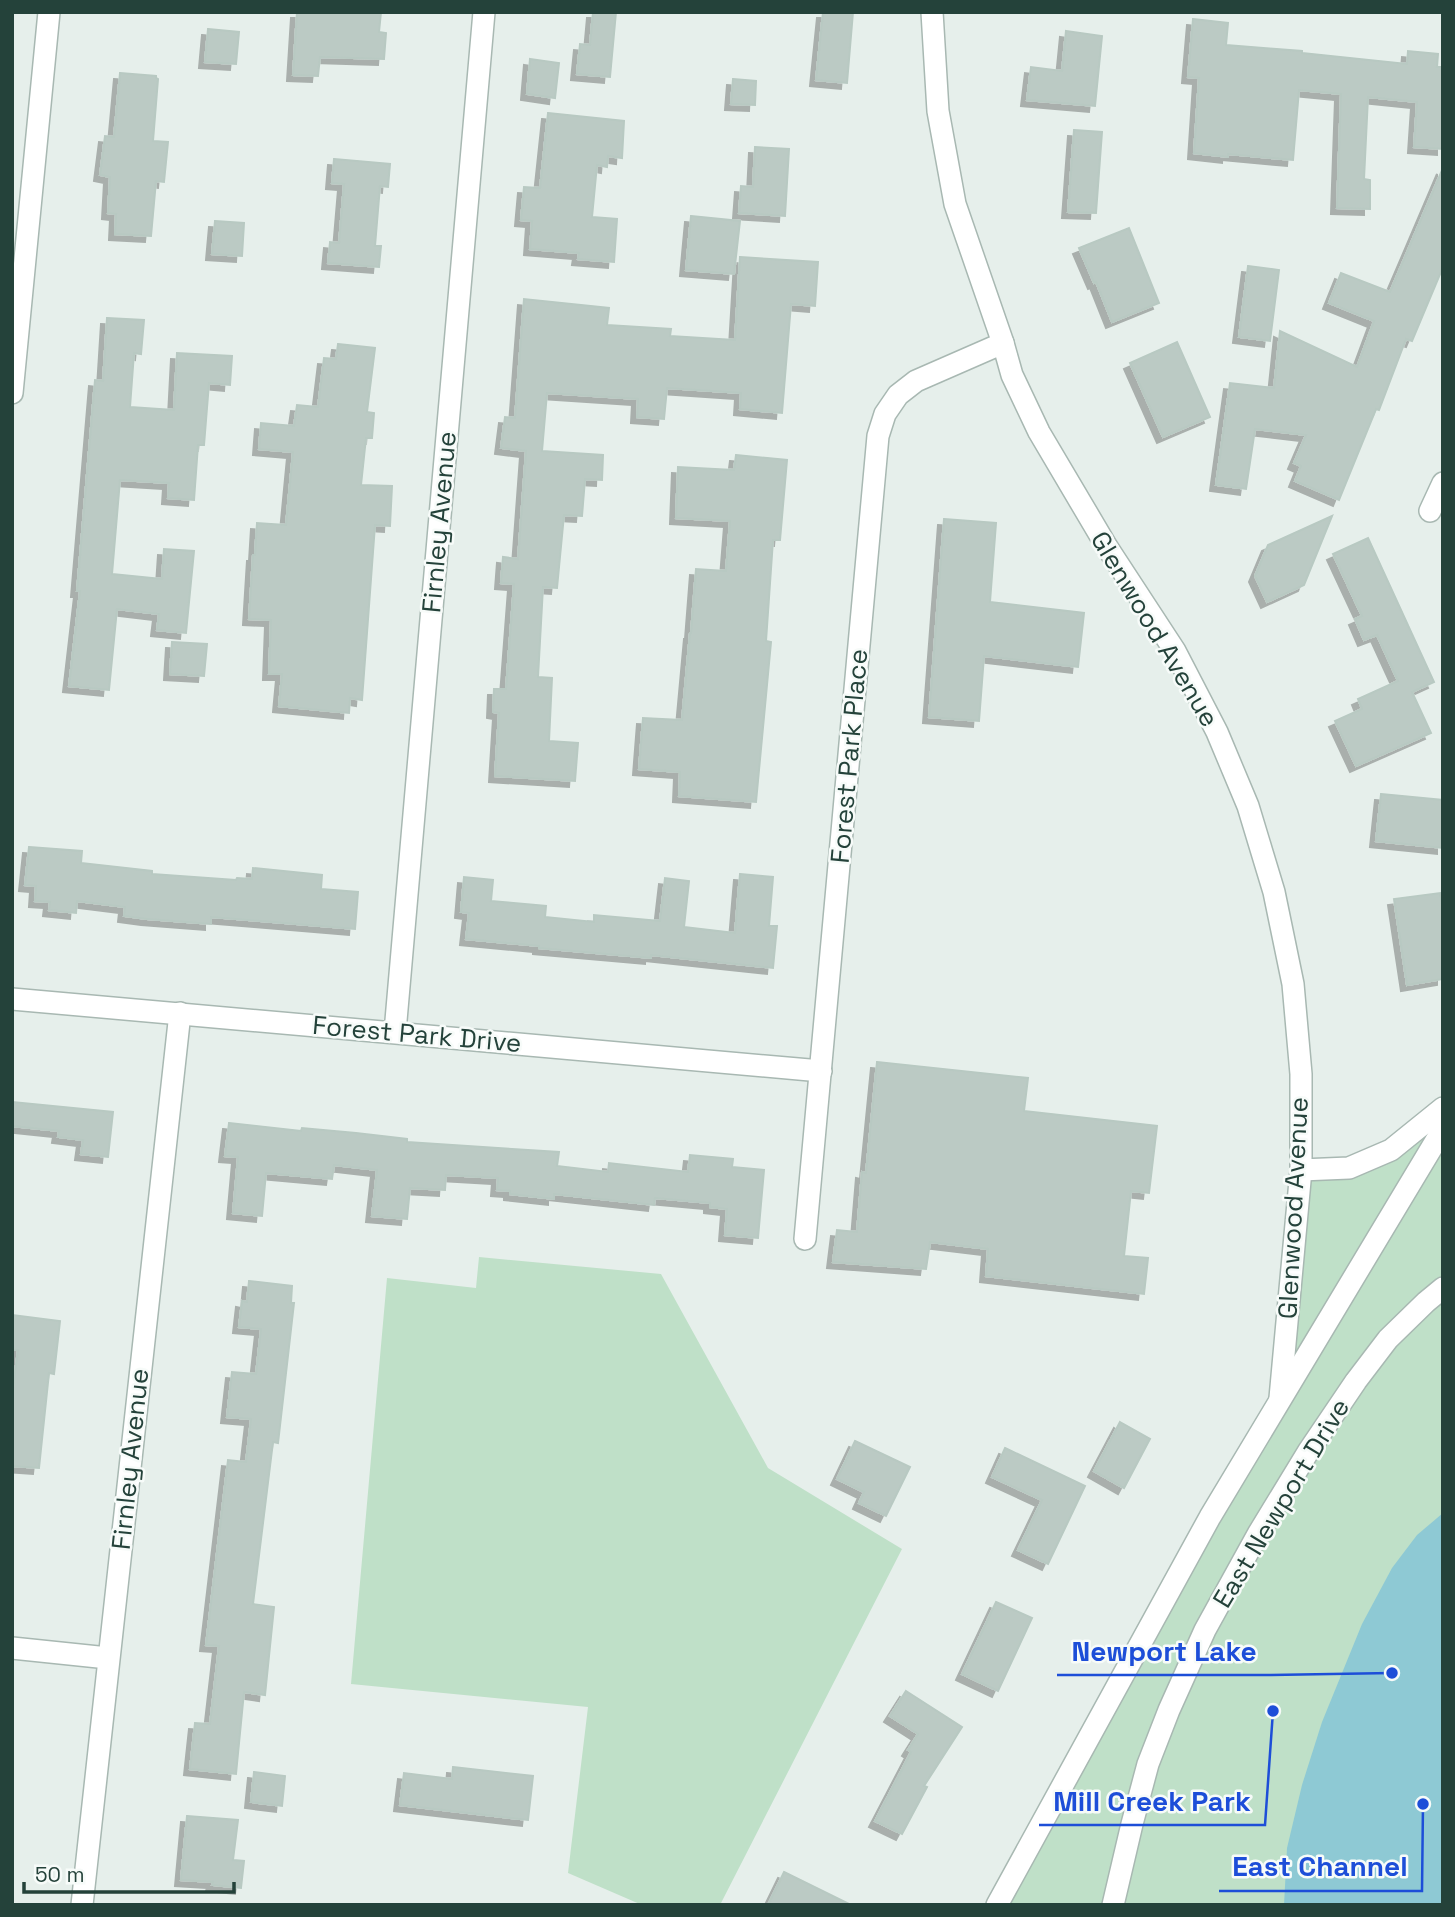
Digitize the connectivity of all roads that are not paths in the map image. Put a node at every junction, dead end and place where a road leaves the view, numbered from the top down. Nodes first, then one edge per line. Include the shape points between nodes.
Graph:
1 (49, 12) edge
2 (484, 12) edge
3 (932, 12) edge
4 (1003, 343) junction
5 (12, 393) edge
6 (1443, 483) edge
7 (1430, 511) dead end
8 (12, 999) edge
9 (180, 1013) junction
10 (395, 1032) junction
11 (821, 1071) junction
12 (1443, 1108) edge
13 (1443, 1129) edge
14 (1301, 1170) junction
15 (805, 1239) dead end
16 (1443, 1288) edge
17 (1280, 1398) junction
18 (12, 1648) edge
19 (108, 1658) junction
20 (82, 1905) edge
21 (997, 1905) edge
22 (1113, 1905) edge

1 - 5 street
2 - 10 street, Firnley Avenue
3 - 4 street, Glenwood Avenue via 938,110 955,204
4 - 11 street, Forest Park Place via 916,381 898,395 878,436
4 - 14 street, Glenwood Avenue via 1012,375 1039,432 1175,652 1217,732 1248,806 1275,892 1293,985 1301,1074
6 - 7 street
8 - 9 street, Forest Park Drive
9 - 10 street, Forest Park Drive
9 - 19 street, Firnley Avenue
10 - 11 street, Forest Park Drive
11 - 15 street, Forest Park Place
12 - 14 street via 1391,1150 1349,1168
13 - 17 street
14 - 17 street, Glenwood Avenue
16 - 22 street, East Newport Drive via 1388,1339 1356,1381 1258,1534 1205,1630 1148,1764
17 - 21 street, Glenwood Avenue
18 - 19 street
19 - 20 street, Firnley Avenue

